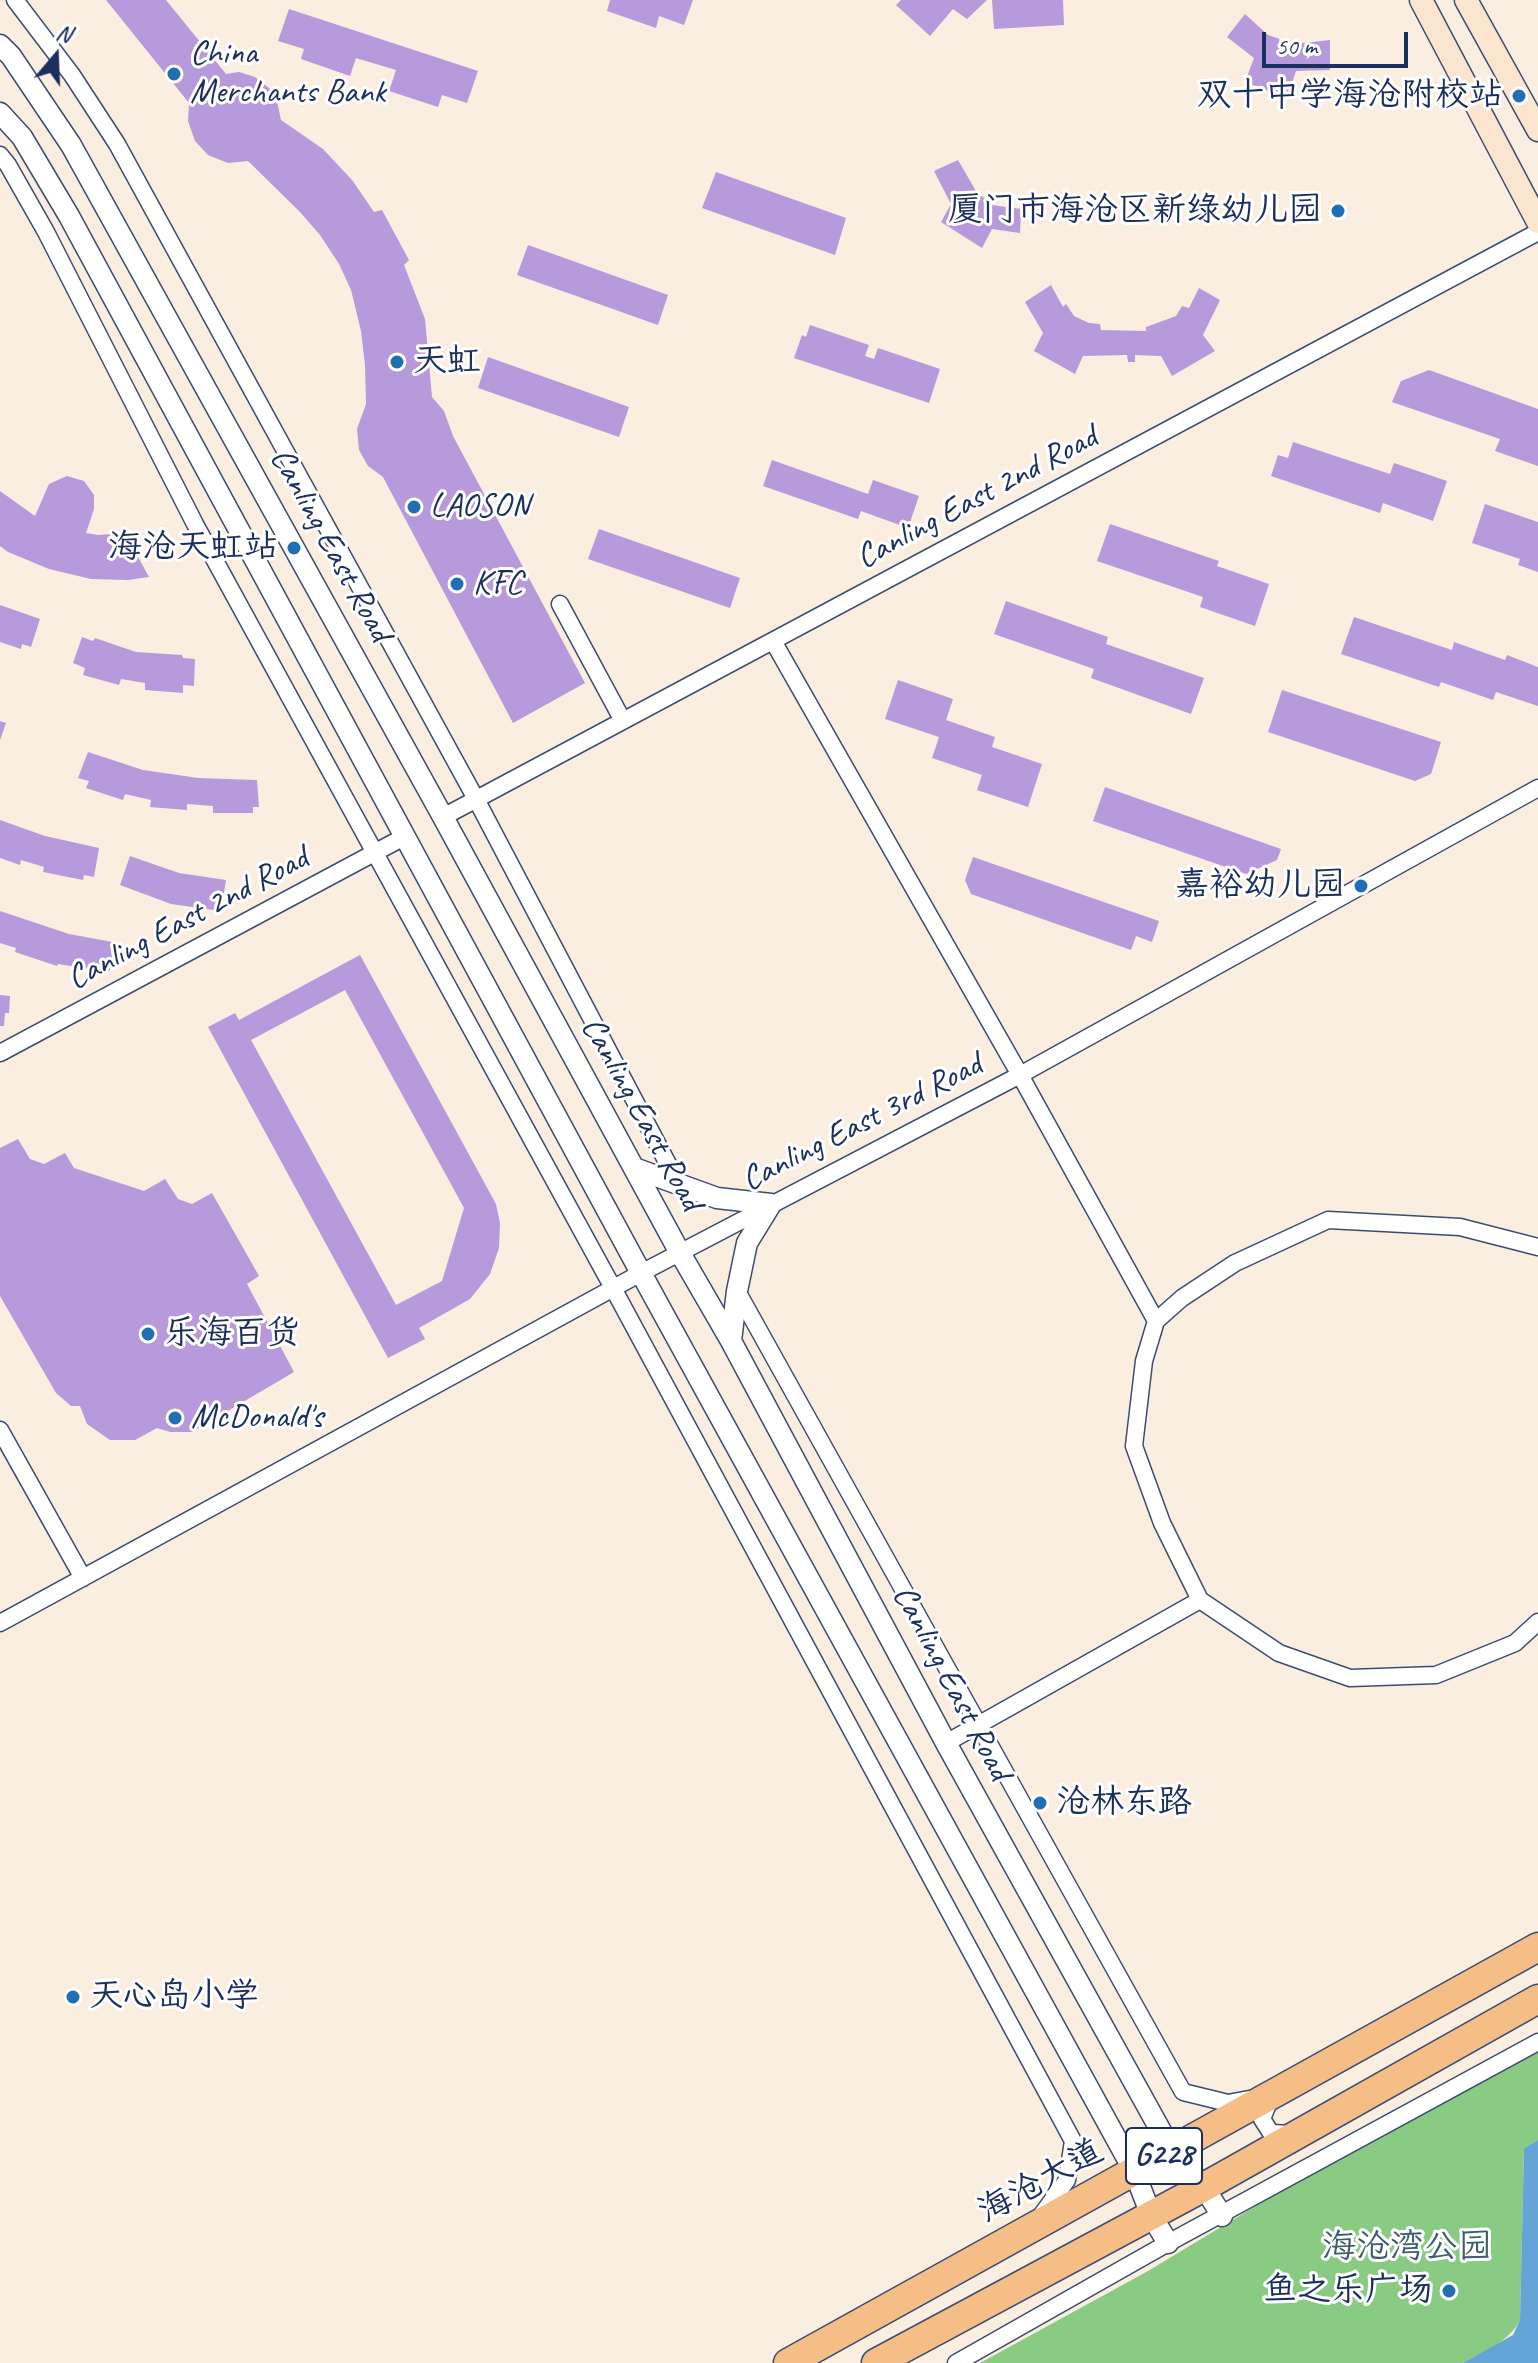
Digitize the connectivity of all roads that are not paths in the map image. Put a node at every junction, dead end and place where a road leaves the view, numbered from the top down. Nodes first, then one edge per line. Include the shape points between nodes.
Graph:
1 (15, 0) edge
2 (1421, 0) edge
3 (1466, 0) edge
4 (0, 45) edge
5 (0, 113) edge
6 (1538, 130) edge
7 (0, 155) edge
8 (1538, 222) edge
9 (1538, 232) edge
10 (560, 604) dead end
11 (773, 641) junction
12 (623, 721) junction
13 (1538, 788) edge
14 (476, 799) junction
15 (443, 817) junction
16 (404, 837) junction
17 (373, 853) junction
18 (0, 1053) edge
19 (1020, 1075) junction
20 (634, 1168) junction
21 (679, 1185) junction
22 (771, 1204) junction
23 (1538, 1247) edge
24 (680, 1253) junction
25 (641, 1273) junction
26 (613, 1288) junction
27 (737, 1291) junction
28 (1156, 1321) junction
29 (731, 1341) junction
30 (0, 1430) edge
31 (83, 1578) junction
32 (1200, 1600) junction
33 (1538, 1622) edge
34 (0, 1623) edge
35 (979, 1725) junction
36 (946, 1743) junction
37 (1538, 1947) edge
38 (1538, 1999) edge
39 (1538, 2042) edge
40 (1271, 2096) junction
41 (1297, 2135) junction
42 (1172, 2151) junction
43 (1134, 2171) junction
44 (1204, 2187) junction
45 (1151, 2215) junction
46 (1222, 2216) junction
47 (1032, 2228) junction
48 (1168, 2243) junction
49 (1056, 2267) junction
50 (788, 2363) edge
51 (876, 2363) edge
52 (956, 2363) edge

1 - 14 street via 117,144
2 - 8 main road
3 - 6 main road
4 - 15 street, Canling East Road via 71,145
5 - 16 street via 22,137 69,216
7 - 17 street via 46,232 195,524
9 - 11 street, Canling East 2nd Road
10 - 12 street
11 - 12 street, Canling East 2nd Road
11 - 19 street
12 - 14 street, Canling East 2nd Road
13 - 19 street, Canling East 3rd Road
14 - 15 street, Canling East 2nd Road
14 - 21 street
15 - 20 street, Canling East Road
16 - 17 street, Canling East 2nd Road
16 - 25 street
17 - 18 street, Canling East 2nd Road
17 - 26 street
19 - 22 street, Canling East 3rd Road
19 - 28 street
20 - 21 street
20 - 24 street, Canling East Road
21 - 22 street via 717,1198
22 - 24 street, Canling East 3rd Road
22 - 27 street via 747,1243
23 - 28 street via 1460,1227 1328,1220 1235,1263
24 - 25 street, Canling East 3rd Road
24 - 29 street, Canling East Road
25 - 26 street, Canling East 3rd Road
25 - 43 street
26 - 31 street, Canling East 3rd Road
26 - 47 street via 1073,2141 1067,2180
27 - 29 street
27 - 35 street
28 - 32 street via 1144,1361 1134,1446 1162,1523
29 - 36 street, Canling East Road
30 - 31 street
31 - 34 street, Canling East 3rd Road
32 - 33 street via 1279,1653 1350,1678 1436,1675 1515,1643
32 - 35 street
35 - 36 street
35 - 40 street via 1183,2092 1228,2103
36 - 42 street, Canling East Road
37 - 40 highway, 海沧大道 / G228
38 - 41 highway, G228
39 - 46 street
40 - 41 street via 1262,2119 1271,2133
40 - 42 highway, 海沧大道 / G228
41 - 44 highway, G228
42 - 43 highway, 海沧大道 / G228
42 - 44 street, Canling East Road
43 - 45 street
43 - 47 highway, 海沧大道 / G228
44 - 45 highway, G228
44 - 46 street, Canling East Road
45 - 48 street
45 - 49 highway, G228
46 - 48 street
47 - 49 highway via 1054,2234 1061,2249
47 - 50 highway, 海沧大道 / G228
48 - 52 street
49 - 51 highway, G228

